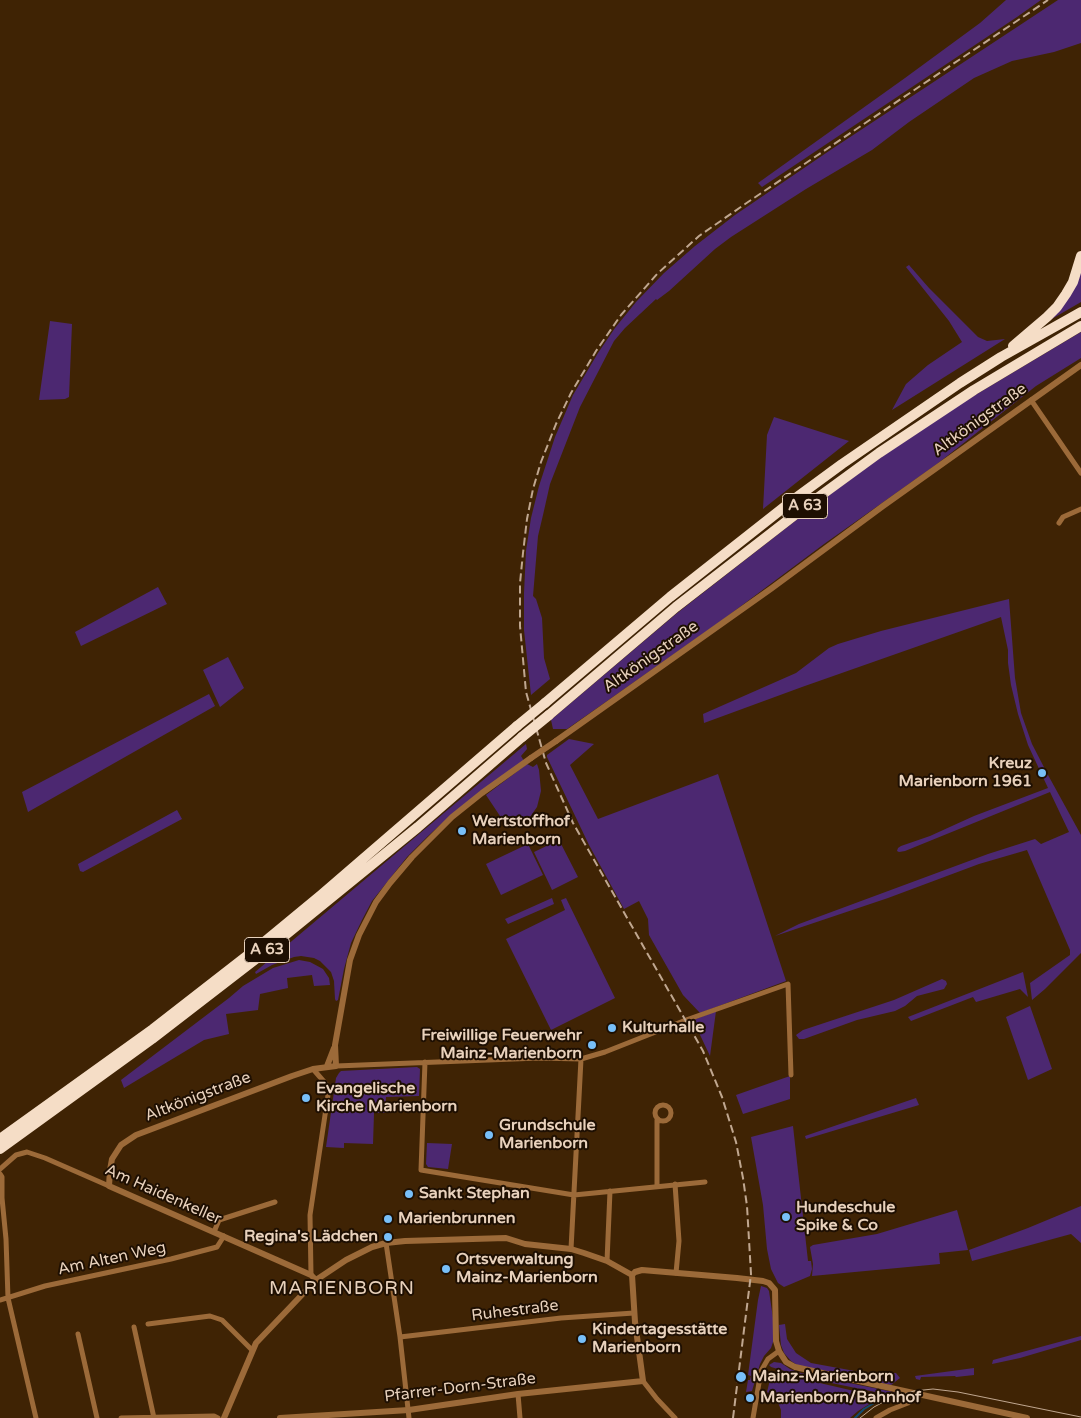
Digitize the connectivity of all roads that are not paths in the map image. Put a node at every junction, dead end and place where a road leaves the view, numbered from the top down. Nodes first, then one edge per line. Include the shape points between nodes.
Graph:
1 (1081, 256) edge
2 (1081, 312) edge
3 (1081, 326) edge
4 (1001, 357) junction
5 (1081, 365) edge
6 (1031, 400) junction
7 (1081, 473) edge
8 (1081, 508) edge
9 (1059, 523) dead end
10 (336, 1045) junction
11 (581, 1059) junction
12 (425, 1062) junction
13 (327, 1066) junction
14 (336, 1066) junction
15 (313, 1069) junction
16 (791, 1075) dead end
17 (658, 1119) dead end
18 (0, 1139) edge
19 (0, 1149) edge
20 (0, 1169) edge
21 (0, 1174) edge
22 (705, 1182) dead end
23 (675, 1184) junction
24 (110, 1186) junction
25 (657, 1186) junction
26 (610, 1192) junction
27 (574, 1195) junction
28 (276, 1202) dead end
29 (214, 1232) junction
30 (224, 1236) junction
31 (386, 1243) junction
32 (571, 1249) junction
33 (607, 1262) junction
34 (676, 1273) junction
35 (632, 1274) junction
36 (314, 1278) junction
37 (8, 1298) junction
38 (0, 1300) edge
39 (634, 1313) junction
40 (148, 1324) dead end
41 (134, 1327) dead end
42 (78, 1334) dead end
43 (400, 1337) junction
44 (252, 1350) junction
45 (779, 1351) junction
46 (643, 1381) junction
47 (518, 1394) junction
48 (915, 1394) junction
49 (408, 1410) junction
50 (673, 1417) edge
51 (36, 1418) edge
52 (97, 1418) edge
53 (121, 1418) edge
54 (154, 1418) edge
55 (218, 1418) edge
56 (224, 1418) edge
57 (280, 1418) edge
58 (409, 1418) edge
59 (520, 1418) edge
60 (753, 1418) edge
61 (876, 1418) edge
62 (1027, 1418) edge

1 - 4 highway via 1073,282 1057,307
2 - 4 highway, A 63
3 - 19 highway, A 63, bridge via 974,390 820,496 676,607 418,828 242,970
4 - 18 highway, A 63, bridge via 900,423 797,497 670,597 252,952 153,1029
5 - 6 street, Altkönigstraße
6 - 7 street
6 - 10 street, Altkönigstraße, bridge via 452,817 390,883 359,935 350,960
8 - 9 street via 1063,517
10 - 13 street, Altkönigstraße
10 - 14 street, Altkönigstraße
11 - 12 street
11 - 16 street via 788,984
11 - 27 street
12 - 14 street
12 - 27 street via 421,1170
13 - 14 street, Altkönigstraße
13 - 15 street, Altkönigstraße
15 - 24 street, Altkönigstraße via 130,1138 112,1159
15 - 36 street via 326,1084 328,1095 310,1215
17 - 25 street
20 - 24 street, Am Haidenkeller via 16,1155 27,1152
21 - 37 street
22 - 23 street
23 - 25 street
23 - 34 street via 679,1241
24 - 29 street, Am Haidenkeller
25 - 26 street
26 - 27 street
26 - 33 street
27 - 32 street
28 - 29 street via 219,1220
29 - 30 street, Am Haidenkeller
30 - 36 street, Am Haidenkeller
30 - 37 street, Am Alten Weg via 217,1247 46,1286
31 - 32 street via 502,1238
31 - 36 street via 359,1253
31 - 43 street
32 - 33 street
33 - 35 street
34 - 35 street via 642,1270
34 - 45 street via 768,1283 775,1290
35 - 39 street
36 - 44 street
37 - 38 street, Am Alten Weg
37 - 51 street
39 - 43 street, Ruhestraße
39 - 46 street
40 - 44 street via 210,1316 222,1320
41 - 54 street
42 - 52 street
43 - 49 street
44 - 56 street
45 - 48 street via 786,1362 801,1370
45 - 60 street via 761,1371
46 - 47 street, Pfarrer-Dorn-Straße
46 - 50 street
47 - 49 street, Pfarrer-Dorn-Straße
47 - 59 street
48 - 61 street via 908,1403
48 - 62 street
49 - 57 street, Pfarrer-Dorn-Straße
49 - 58 street
53 - 54 street
54 - 55 street

